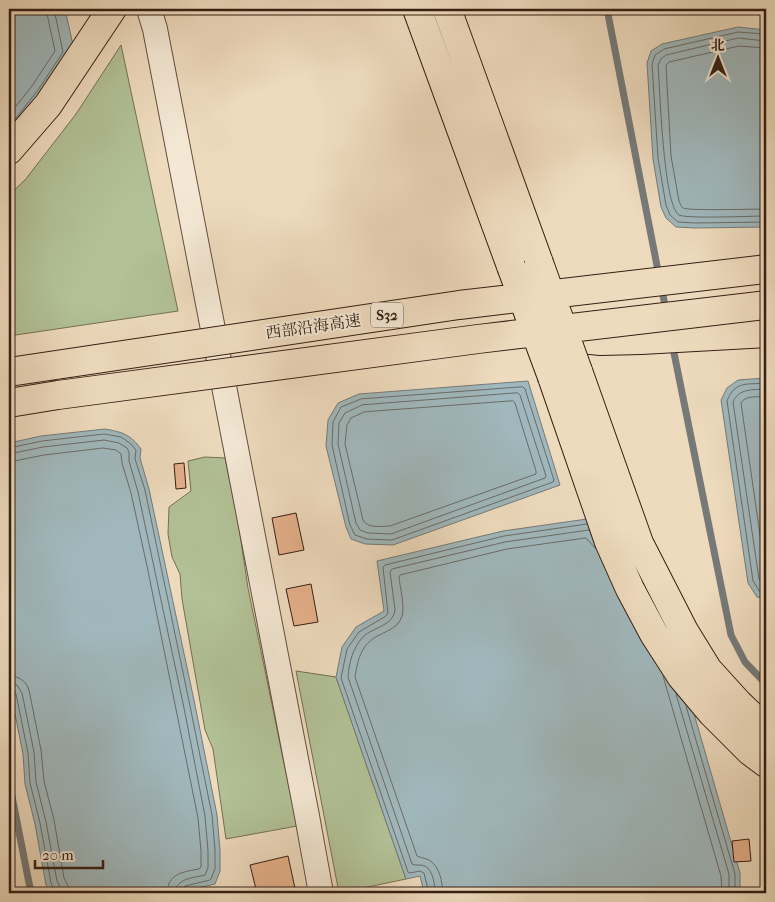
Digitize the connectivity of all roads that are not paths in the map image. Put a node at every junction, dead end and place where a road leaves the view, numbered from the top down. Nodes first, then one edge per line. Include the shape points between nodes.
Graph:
1 (112, 9) edge
2 (149, 9) edge
3 (417, 9) edge
4 (447, 9) edge
5 (9, 150) edge
6 (766, 269) edge
7 (766, 305) edge
8 (566, 329) junction
9 (766, 333) edge
10 (9, 372) edge
11 (9, 403) edge
12 (766, 730) edge
13 (766, 763) edge
14 (321, 893) edge

1 - 5 highway via 48,105
2 - 14 street
3 - 13 highway, bridge via 609,542 630,589 681,676 718,719
4 - 12 highway, bridge via 639,543 708,670
6 - 10 highway, 西部沿海高速 / S32, bridge via 459,305
7 - 8 highway, S32, bridge
8 - 9 highway via 580,338 601,341
8 - 11 highway, S32, bridge

